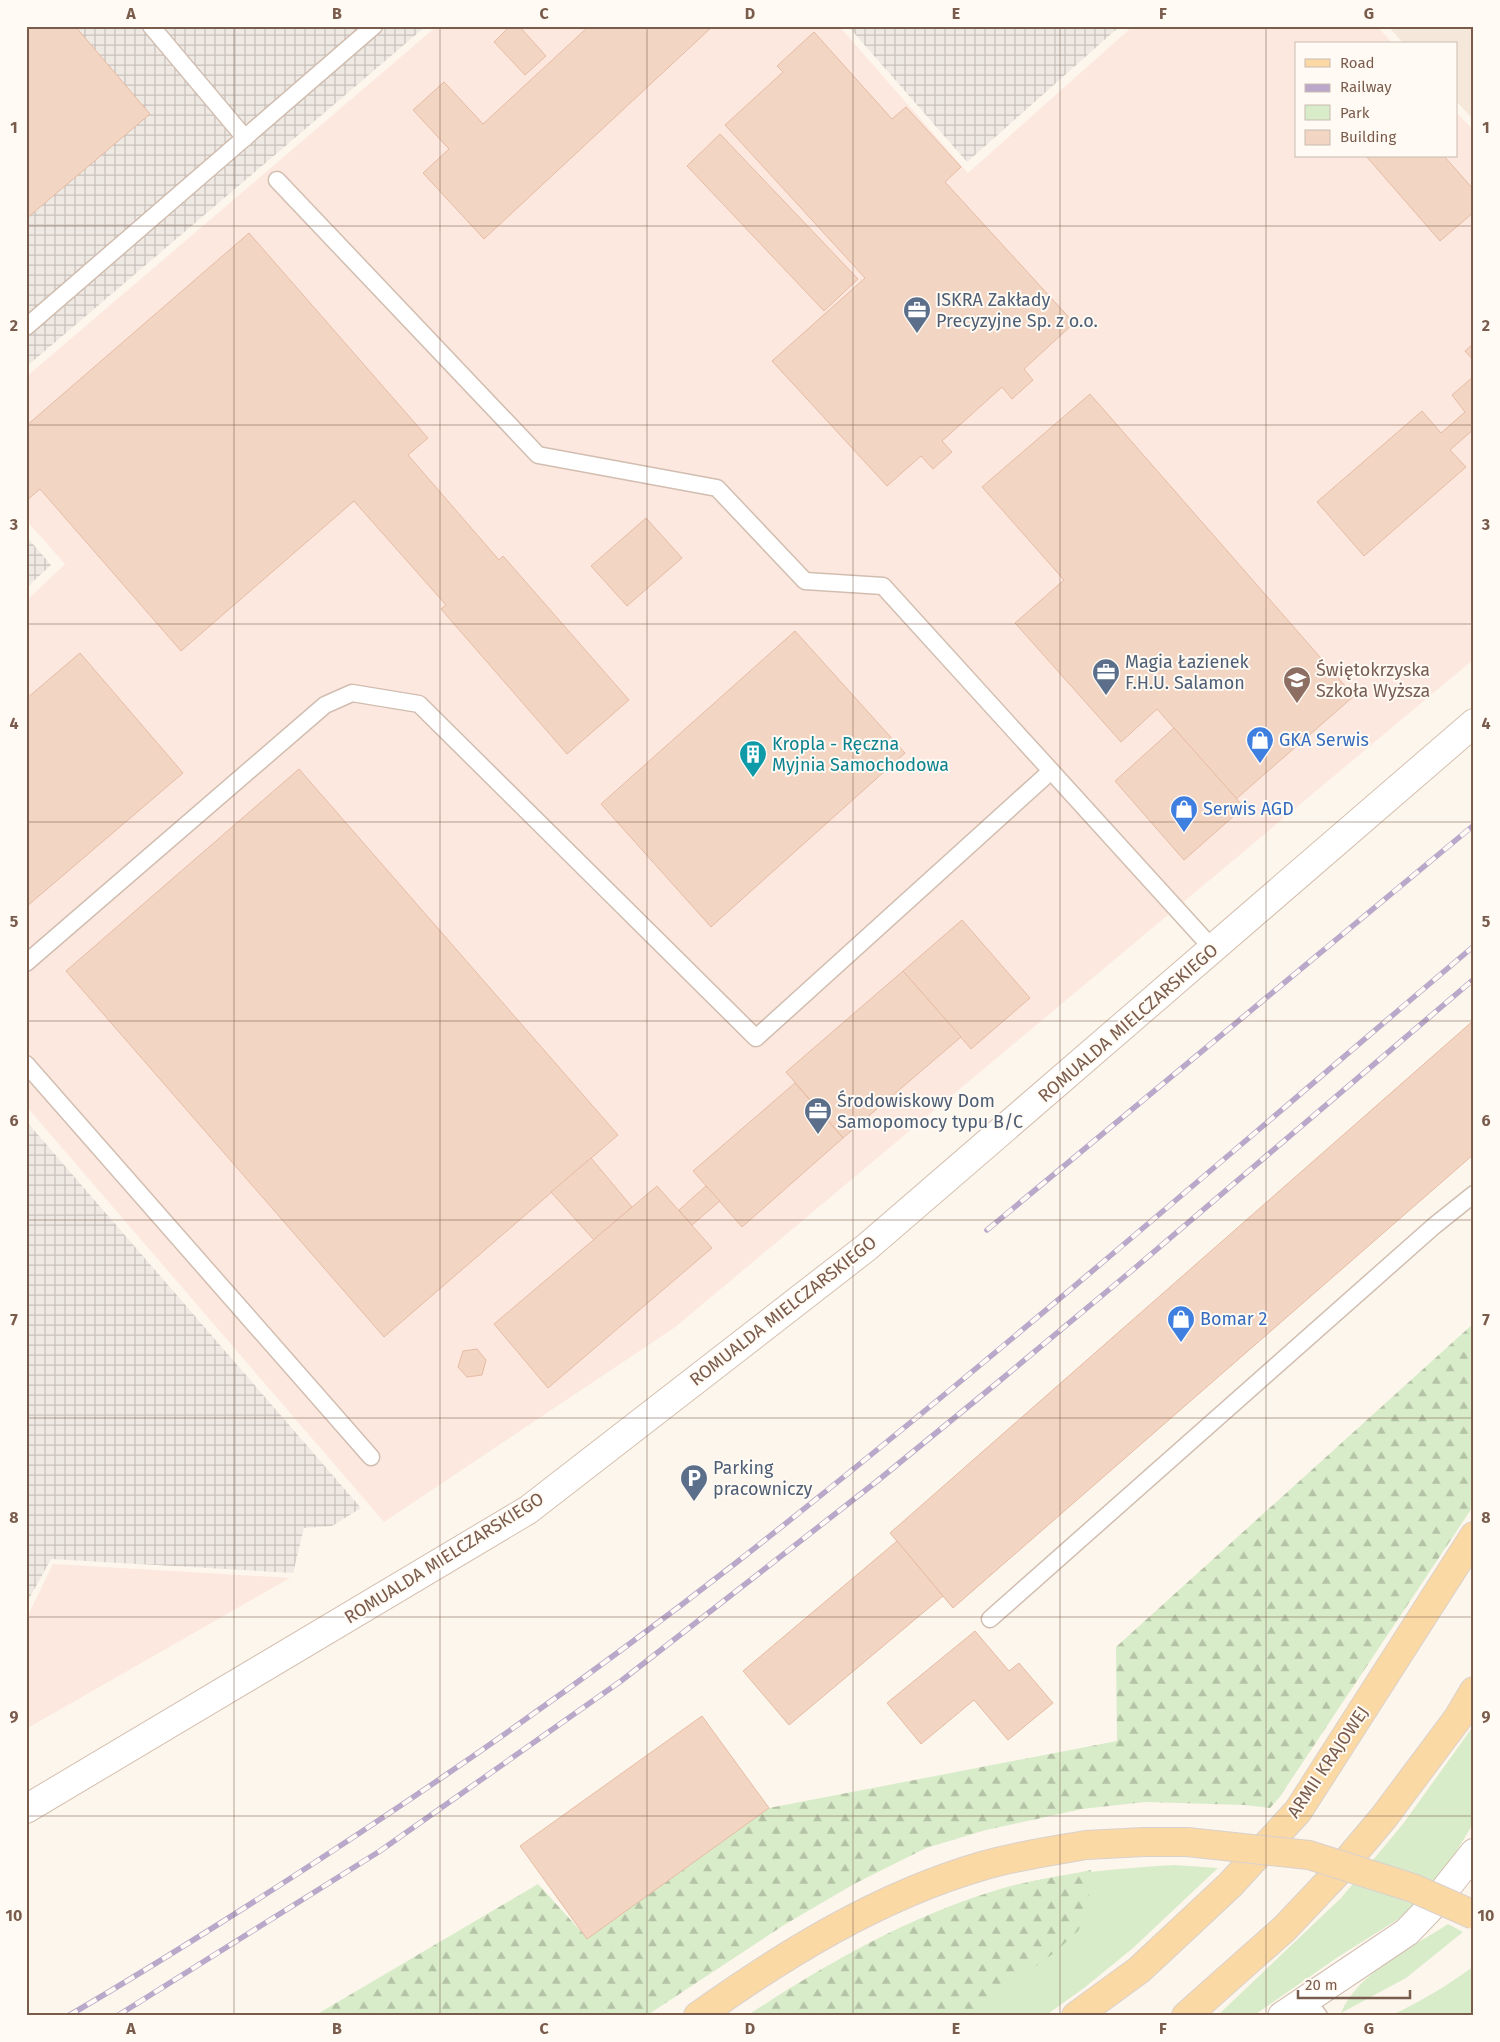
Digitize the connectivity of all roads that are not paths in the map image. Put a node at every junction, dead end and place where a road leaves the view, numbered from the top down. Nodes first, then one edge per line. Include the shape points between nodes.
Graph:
1 (151, 26) edge
2 (374, 26) edge
3 (245, 138) junction
4 (277, 180) dead end
5 (26, 327) edge
6 (1474, 723) edge
7 (1051, 771) junction
8 (1213, 949) junction
9 (26, 963) edge
10 (26, 1064) edge
11 (1474, 1194) edge
12 (371, 1457) dead end
13 (1474, 1536) edge
14 (990, 1619) dead end
15 (1474, 1691) edge
16 (26, 1809) edge
17 (1474, 1853) edge
18 (1474, 1915) edge
19 (1312, 2007) edge
20 (698, 2016) edge
21 (1076, 2016) edge
22 (1186, 2016) edge
23 (1282, 2016) edge

1 - 3 lane
2 - 3 lane
3 - 5 lane
4 - 7 lane via 538,455 717,488 805,581 883,586
6 - 8 street, ROMUALDA MIELCZARSKIEGO
7 - 8 lane
7 - 9 lane via 756,1038 419,704 352,694 324,705
8 - 16 street, ROMUALDA MIELCZARSKIEGO via 867,1247 528,1510
10 - 12 lane
11 - 14 lane
13 - 21 main road, ARMII KRAJOWEJ via 1298,1811 1230,1885 1139,1970
15 - 22 main road via 1458,1718 1390,1809 1337,1873 1286,1928
17 - 19 street via 1407,1932
18 - 20 main road, bridge via 1413,1888 1309,1855 1187,1842 1086,1845 1028,1854 981,1866 918,1889 850,1919
19 - 23 street

